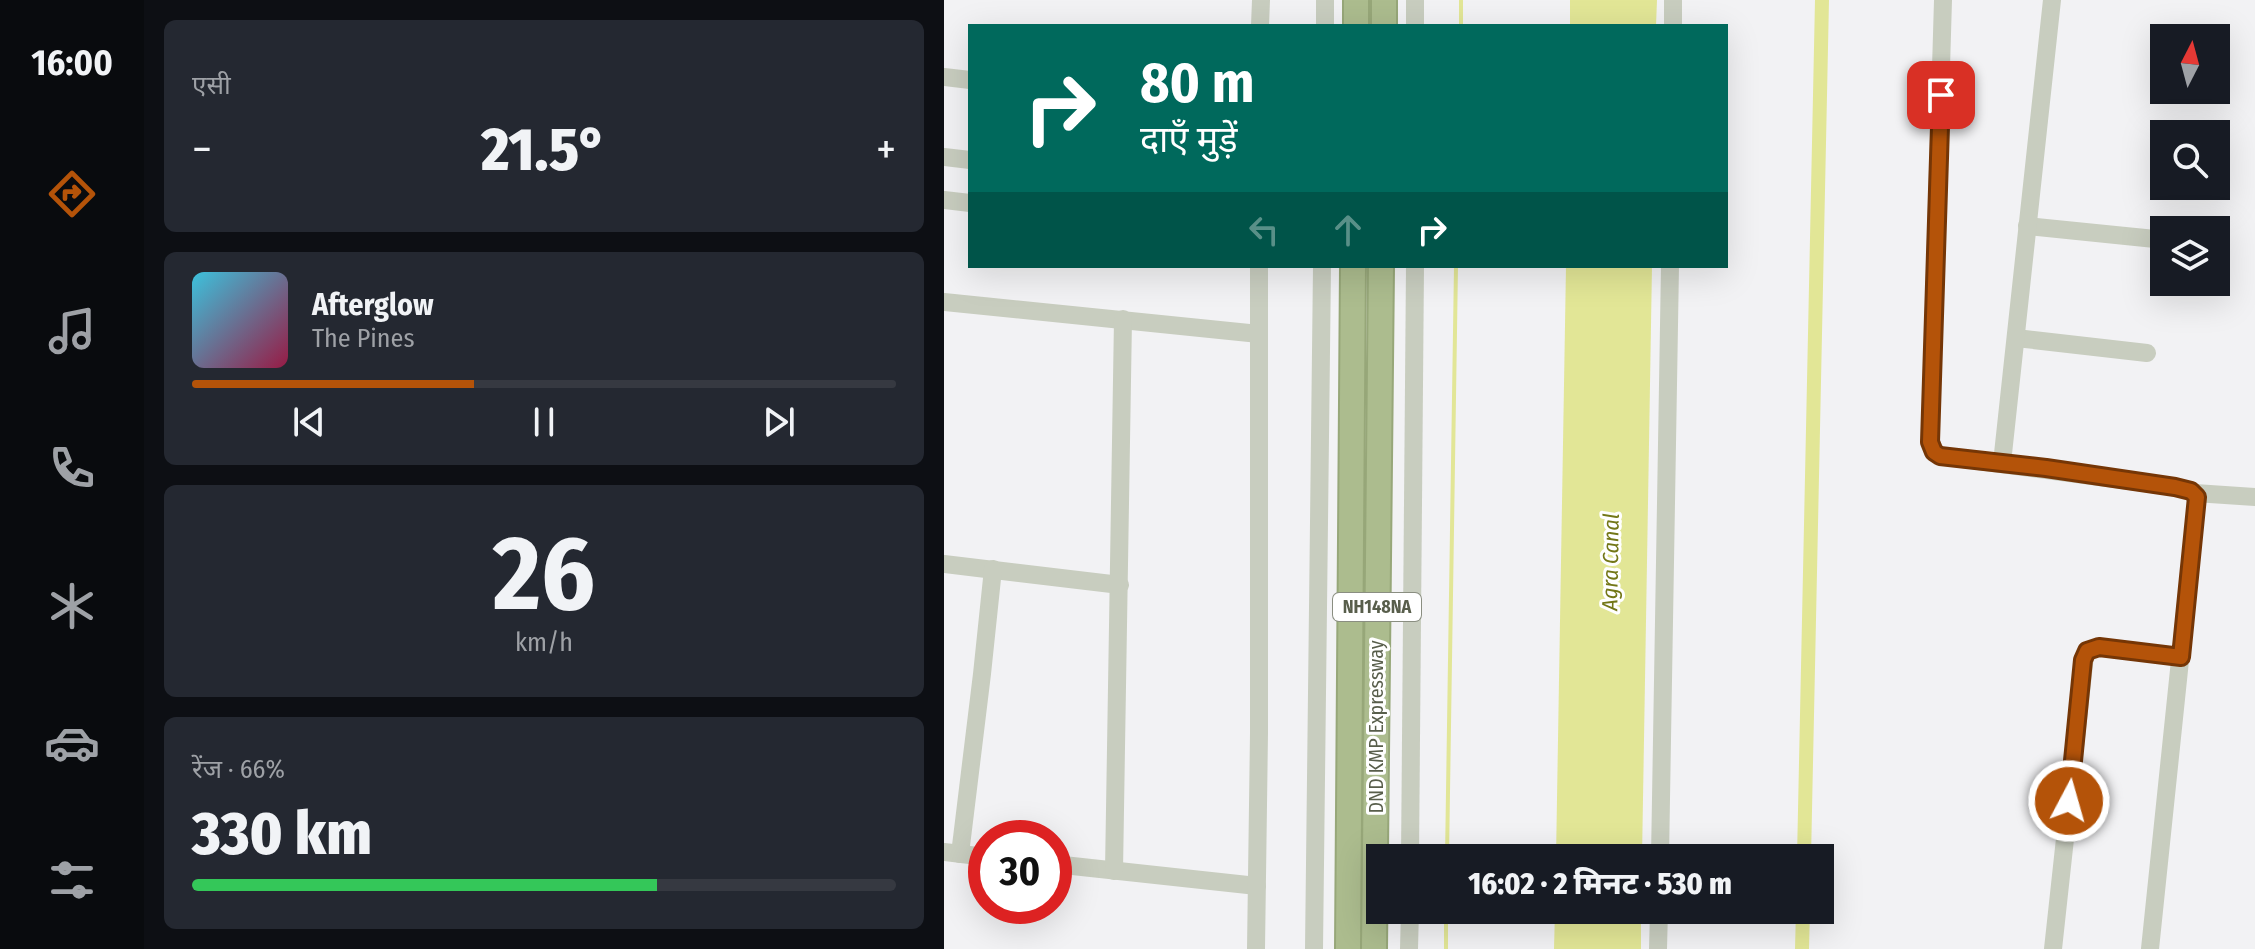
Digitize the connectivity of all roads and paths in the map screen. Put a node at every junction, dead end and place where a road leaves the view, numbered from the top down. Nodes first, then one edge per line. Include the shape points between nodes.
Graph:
1 (1261, 0) edge
2 (1325, 0) edge
3 (1356, 0) edge
4 (1384, 0) edge
5 (1415, 0) edge
6 (1673, 0) edge
7 (1943, 0) edge
8 (2052, 0) edge
9 (1260, 24) edge
10 (1325, 24) edge
11 (1356, 24) edge
12 (1384, 24) edge
13 (1415, 24) edge
14 (1673, 24) edge
15 (944, 77) edge
16 (968, 80) edge
17 (944, 157) edge
18 (968, 160) edge
19 (944, 200) edge
20 (968, 203) edge
21 (2027, 226) junction
22 (2150, 238) edge
23 (1259, 268) edge
24 (1322, 268) edge
25 (1353, 268) edge
26 (1381, 268) edge
27 (1415, 268) edge
28 (1670, 268) edge
29 (944, 302) edge
30 (1123, 319) junction
31 (1259, 334) junction
32 (2016, 338) junction
33 (2147, 353) dead end
34 (2002, 463) junction
35 (2195, 493) junction
36 (2255, 497) edge
37 (944, 564) edge
38 (993, 569) junction
39 (1120, 585) junction
40 (2181, 657) junction
41 (1410, 844) edge
42 (1660, 844) edge
43 (952, 853) edge
44 (1072, 866) edge
45 (1114, 871) junction
46 (1257, 886) junction
47 (1410, 924) edge
48 (1659, 924) edge
49 (1256, 949) edge
50 (1314, 949) edge
51 (1348, 949) edge
52 (1374, 949) edge
53 (1409, 949) edge
54 (1658, 949) edge
55 (2053, 949) edge
56 (2150, 949) edge

1 - 9 street
2 - 10 street
3 - 11 highway
4 - 12 highway
5 - 13 street
6 - 14 street
7 - 34 street via 1930,442 1940,456
8 - 21 street
15 - 16 street
17 - 18 street
19 - 20 street
21 - 22 street
21 - 32 street
23 - 31 street
24 - 50 street
25 - 51 highway, DND KMP Expressway / NH148NA
26 - 52 highway, DND KMP Expressway / NH148NA
27 - 41 street
28 - 42 street
29 - 30 street
30 - 31 street
30 - 39 street
31 - 46 street
32 - 33 street
32 - 34 street
34 - 35 street
35 - 36 street
35 - 40 street
37 - 38 street
38 - 39 street
38 - 43 street
39 - 45 street
40 - 55 street via 2099,647 2085,655
40 - 56 street
44 - 45 street
45 - 46 street
46 - 49 street
47 - 53 street
48 - 54 street

